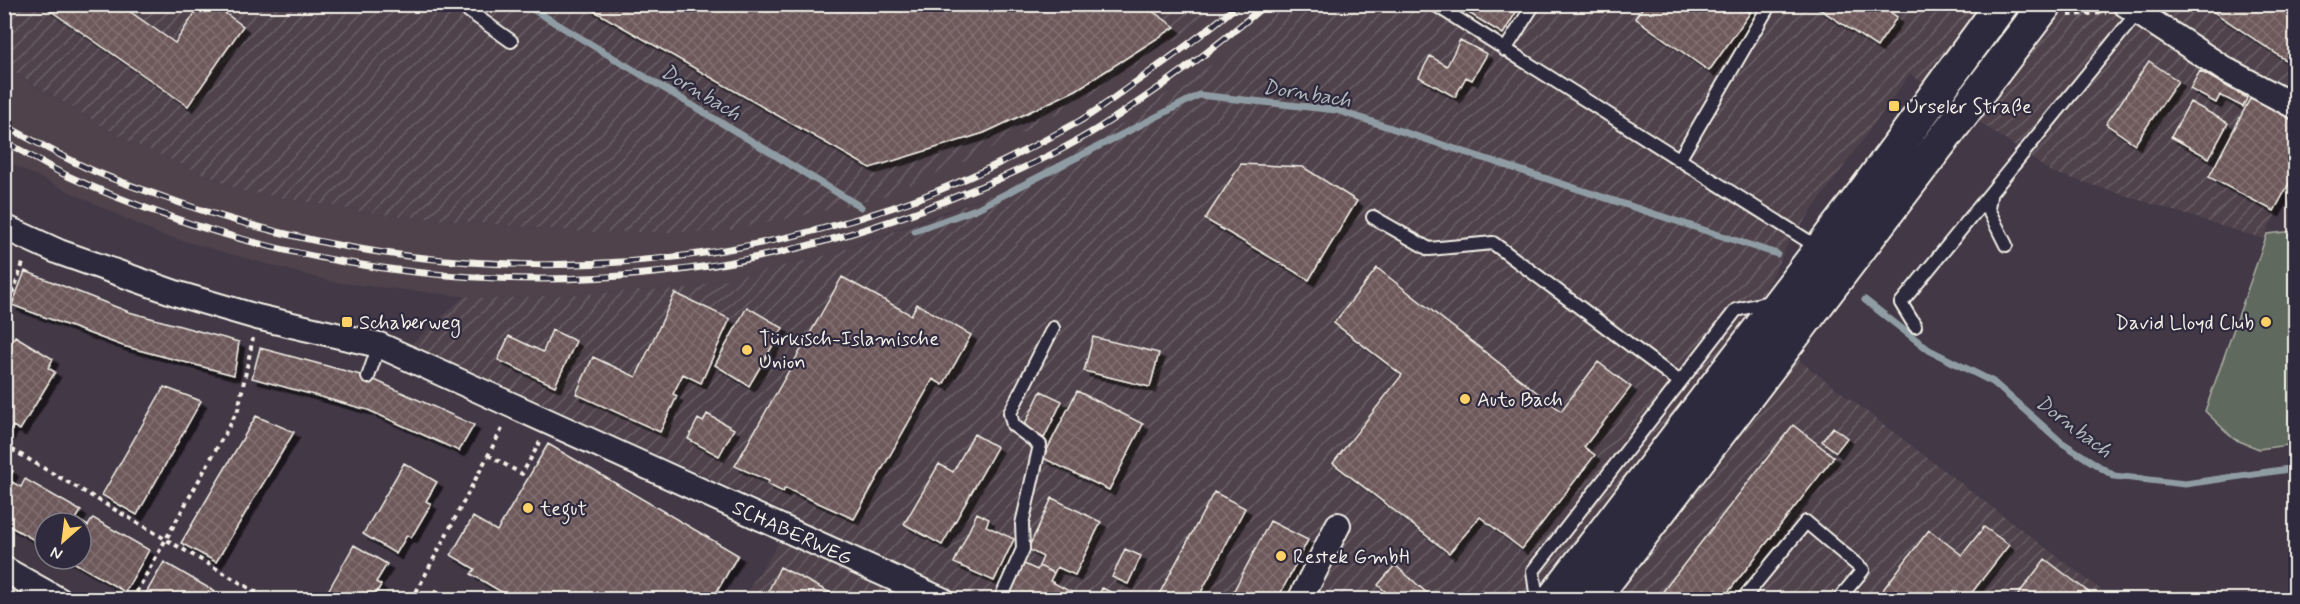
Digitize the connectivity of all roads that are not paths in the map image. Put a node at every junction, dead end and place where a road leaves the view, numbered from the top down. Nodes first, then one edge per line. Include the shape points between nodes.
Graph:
1 (459, 4) edge
2 (1434, 4) edge
3 (1534, 4) edge
4 (1770, 4) edge
5 (2002, 4) edge
6 (2046, 4) edge
7 (2134, 8) edge
8 (512, 42) dead end
9 (1505, 50) junction
10 (2295, 107) edge
11 (1679, 160) junction
12 (1990, 195) junction
13 (1373, 217) dead end
14 (4, 227) edge
15 (2006, 245) dead end
16 (1820, 249) junction
17 (1783, 299) junction
18 (1915, 326) dead end
19 (1053, 328) dead end
20 (378, 345) junction
21 (368, 377) dead end
22 (1680, 382) junction
23 (1338, 525) dead end
24 (4, 569) edge
25 (926, 596) edge
26 (59, 600) edge
27 (1000, 600) edge
28 (1300, 600) edge
29 (1537, 600) edge
30 (1552, 600) edge
31 (1592, 600) edge
32 (1742, 600) edge
33 (1838, 600) edge

1 - 8 lane
2 - 9 lane
3 - 9 lane
4 - 11 lane
5 - 16 street
6 - 31 street
7 - 10 street via 2226,70
7 - 12 lane
9 - 11 lane
11 - 16 lane
12 - 15 lane via 1988,209
12 - 18 lane via 1901,303
13 - 22 lane via 1430,249 1493,243
14 - 20 street, SCHABERWEG via 67,255 178,294
16 - 17 street
17 - 22 lane via 1737,310
17 - 30 street
19 - 27 lane via 1010,413 1013,425 1040,445 1022,524 1023,549
20 - 21 lane
20 - 25 street, SCHABERWEG
22 - 29 lane via 1533,571
23 - 28 street
24 - 26 street
32 - 33 lane via 1806,522 1863,570

